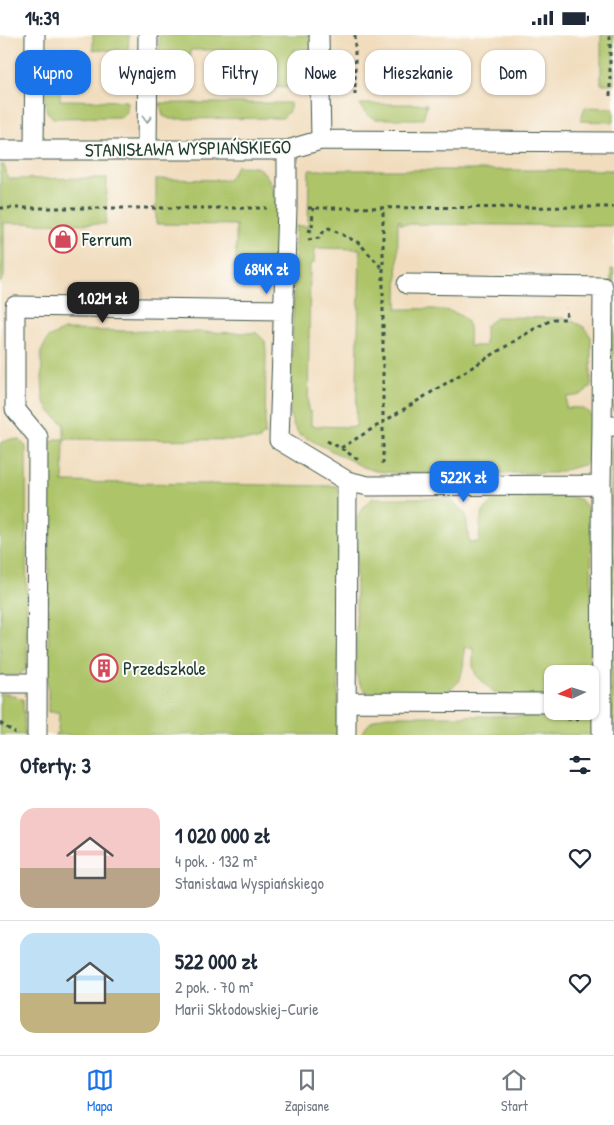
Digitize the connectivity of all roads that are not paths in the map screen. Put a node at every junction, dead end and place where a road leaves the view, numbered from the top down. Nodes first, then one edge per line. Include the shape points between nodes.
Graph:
1 (35, 35) edge
2 (148, 35) edge
3 (319, 35) edge
4 (321, 140) junction
5 (614, 142) edge
6 (34, 149) junction
7 (147, 149) junction
8 (0, 150) edge
9 (287, 150) junction
10 (407, 284) dead end
11 (284, 310) junction
12 (608, 427) edge
13 (347, 481) junction
14 (601, 485) junction
15 (597, 665) edge
16 (0, 683) edge
17 (36, 683) junction
18 (346, 702) junction
19 (544, 703) edge
20 (599, 719) edge
21 (36, 735) edge
22 (346, 735) edge
23 (602, 735) edge

1 - 6 street
2 -> 7 street
3 - 4 street
4 - 5 street, STANISŁAWA WYSPIAŃSKIEGO
4 - 9 street, STANISŁAWA WYSPIAŃSKIEGO
6 - 7 street, STANISŁAWA WYSPIAŃSKIEGO
6 - 8 street, STANISŁAWA WYSPIAŃSKIEGO
7 - 9 street, STANISŁAWA WYSPIAŃSKIEGO
9 - 11 street
10 - 12 street via 603,287
11 - 13 street via 279,439
11 - 17 street via 15,306 15,409 38,437
12 - 14 street
13 - 14 street via 368,486
13 - 18 street
14 - 15 street
16 - 17 street
17 - 21 street
18 - 19 street
18 - 22 street
20 - 23 street

